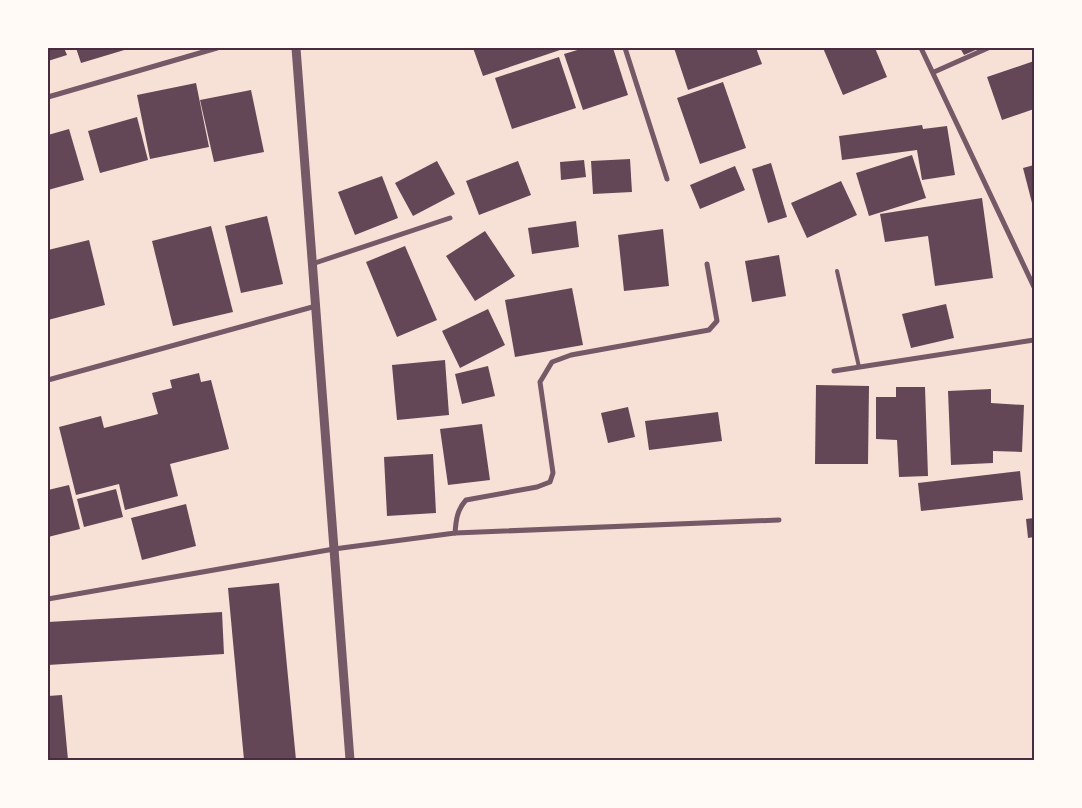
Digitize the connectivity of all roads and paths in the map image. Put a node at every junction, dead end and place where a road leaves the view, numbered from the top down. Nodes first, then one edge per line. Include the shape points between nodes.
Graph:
1 (217, 48) edge
2 (296, 48) edge
3 (625, 48) edge
4 (921, 48) edge
5 (988, 48) edge
6 (934, 72) junction
7 (48, 97) edge
8 (667, 179) dead end
9 (450, 218) dead end
10 (312, 264) junction
11 (707, 264) dead end
12 (837, 271) dead end
13 (1034, 287) edge
14 (316, 306) junction
15 (1034, 340) edge
16 (859, 367) junction
17 (834, 371) dead end
18 (48, 380) edge
19 (779, 520) dead end
20 (455, 533) junction
21 (334, 549) junction
22 (48, 599) edge
23 (350, 760) edge

1 - 7 street
2 - 10 street
3 - 8 street
4 - 6 street
5 - 6 street
6 - 13 street
9 - 10 street
10 - 14 street
11 - 20 street via 717,322 709,330 571,355 552,362 540,382 554,473 550,482 537,488 466,500 456,517
12 - 16 lane
14 - 18 street
14 - 21 street
15 - 16 street
16 - 17 street
19 - 20 street
20 - 21 street
21 - 22 street
21 - 23 street

